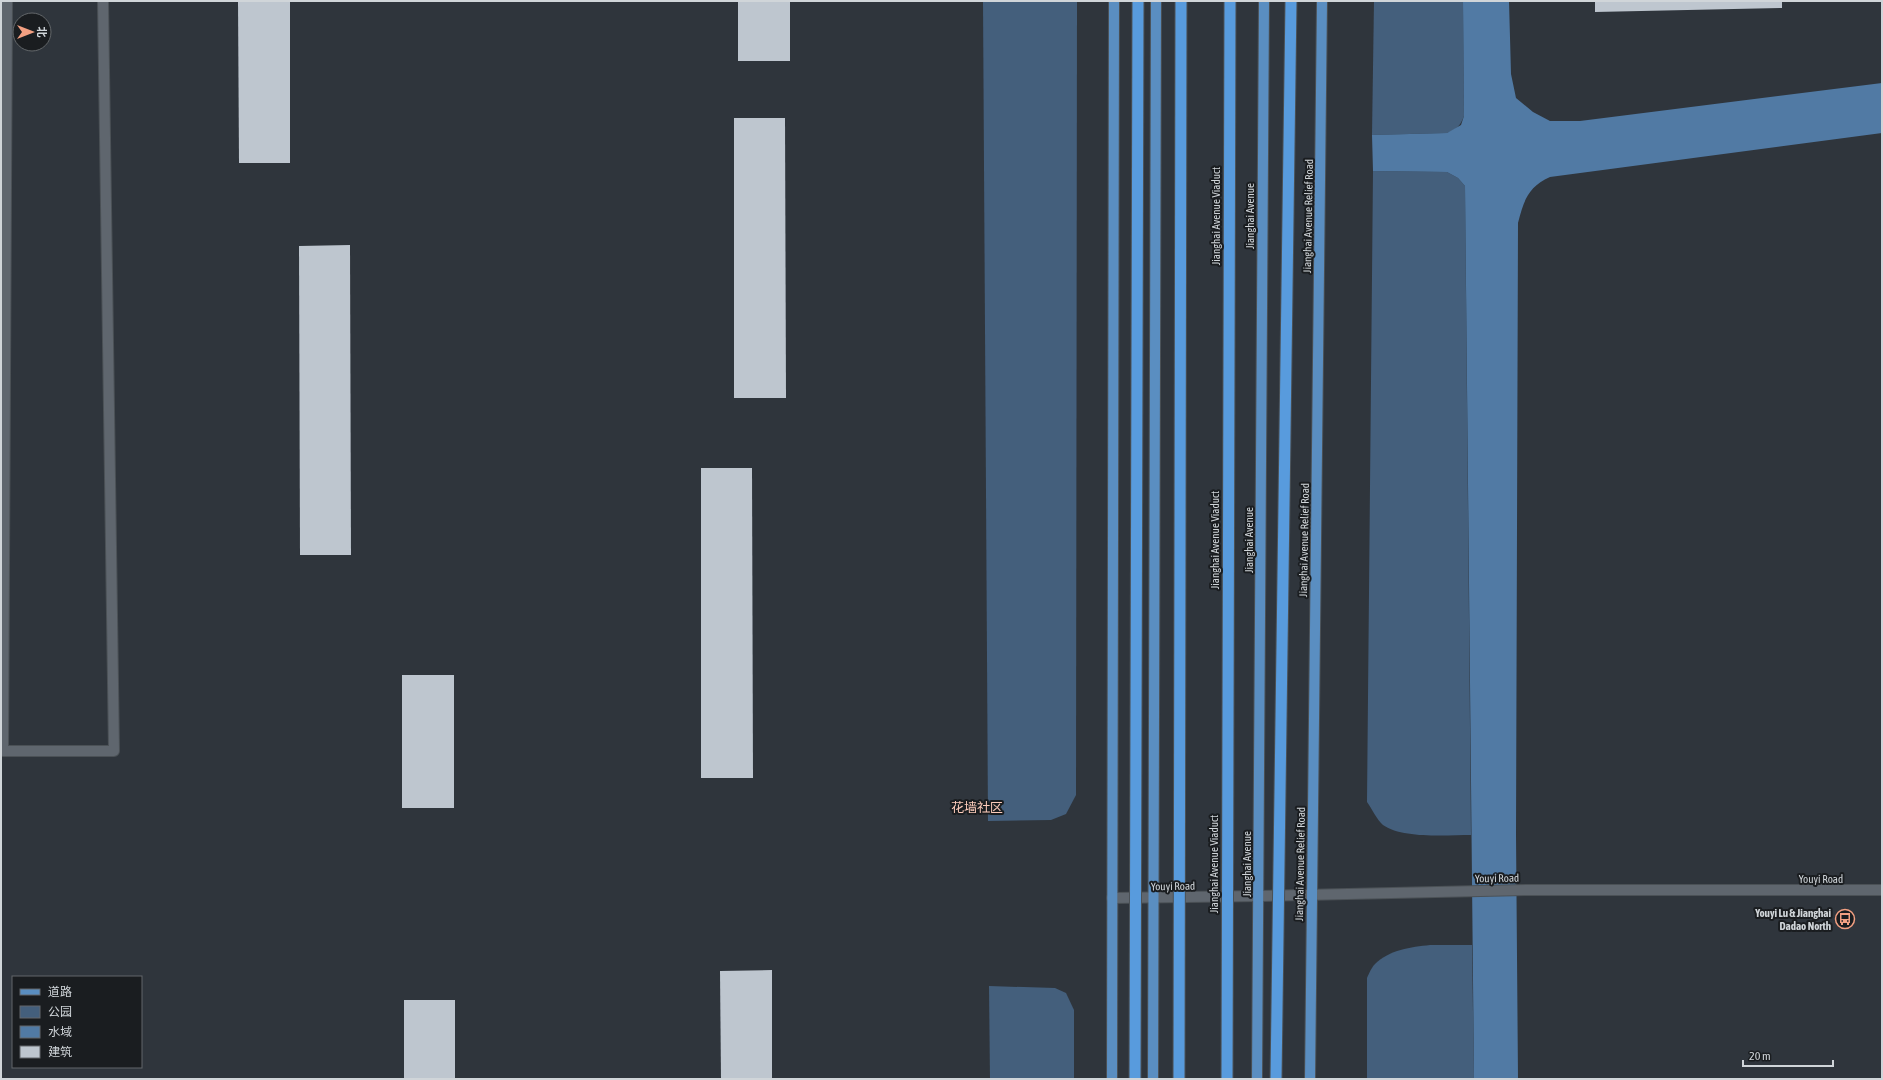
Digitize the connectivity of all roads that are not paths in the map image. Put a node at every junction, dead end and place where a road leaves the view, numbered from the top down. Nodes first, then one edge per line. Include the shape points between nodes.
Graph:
1 (7, 1) edge
2 (103, 1) edge
3 (1114, 1) edge
4 (1138, 1) edge
5 (1156, 1) edge
6 (1181, 1) edge
7 (1230, 1) edge
8 (1264, 1) edge
9 (1291, 1) edge
10 (1322, 1) edge
11 (1882, 890) edge
12 (1312, 894) junction
13 (1259, 896) junction
14 (1112, 898) junction
15 (1154, 898) junction
16 (1112, 1079) edge
17 (1135, 1079) edge
18 (1153, 1079) edge
19 (1179, 1079) edge
20 (1226, 1079) edge
21 (1257, 1079) edge
22 (1276, 1079) edge
23 (1310, 1079) edge

1 - 2 street via 3,751 114,751
3 - 14 main road
4 - 17 highway, bridge
5 - 15 main road
6 - 19 highway, bridge
7 - 20 highway, Jianghai Avenue Viaduct, bridge
8 - 13 main road, Jianghai Avenue
9 - 22 highway, bridge
10 - 12 main road, Jianghai Avenue Relief Road
11 - 12 street, Youyi Road via 1525,890
12 - 13 street, Youyi Road
12 - 23 main road, Jianghai Avenue Relief Road
13 - 15 street, Youyi Road
13 - 21 main road, Jianghai Avenue
14 - 15 street, Youyi Road
14 - 16 main road
15 - 18 main road

